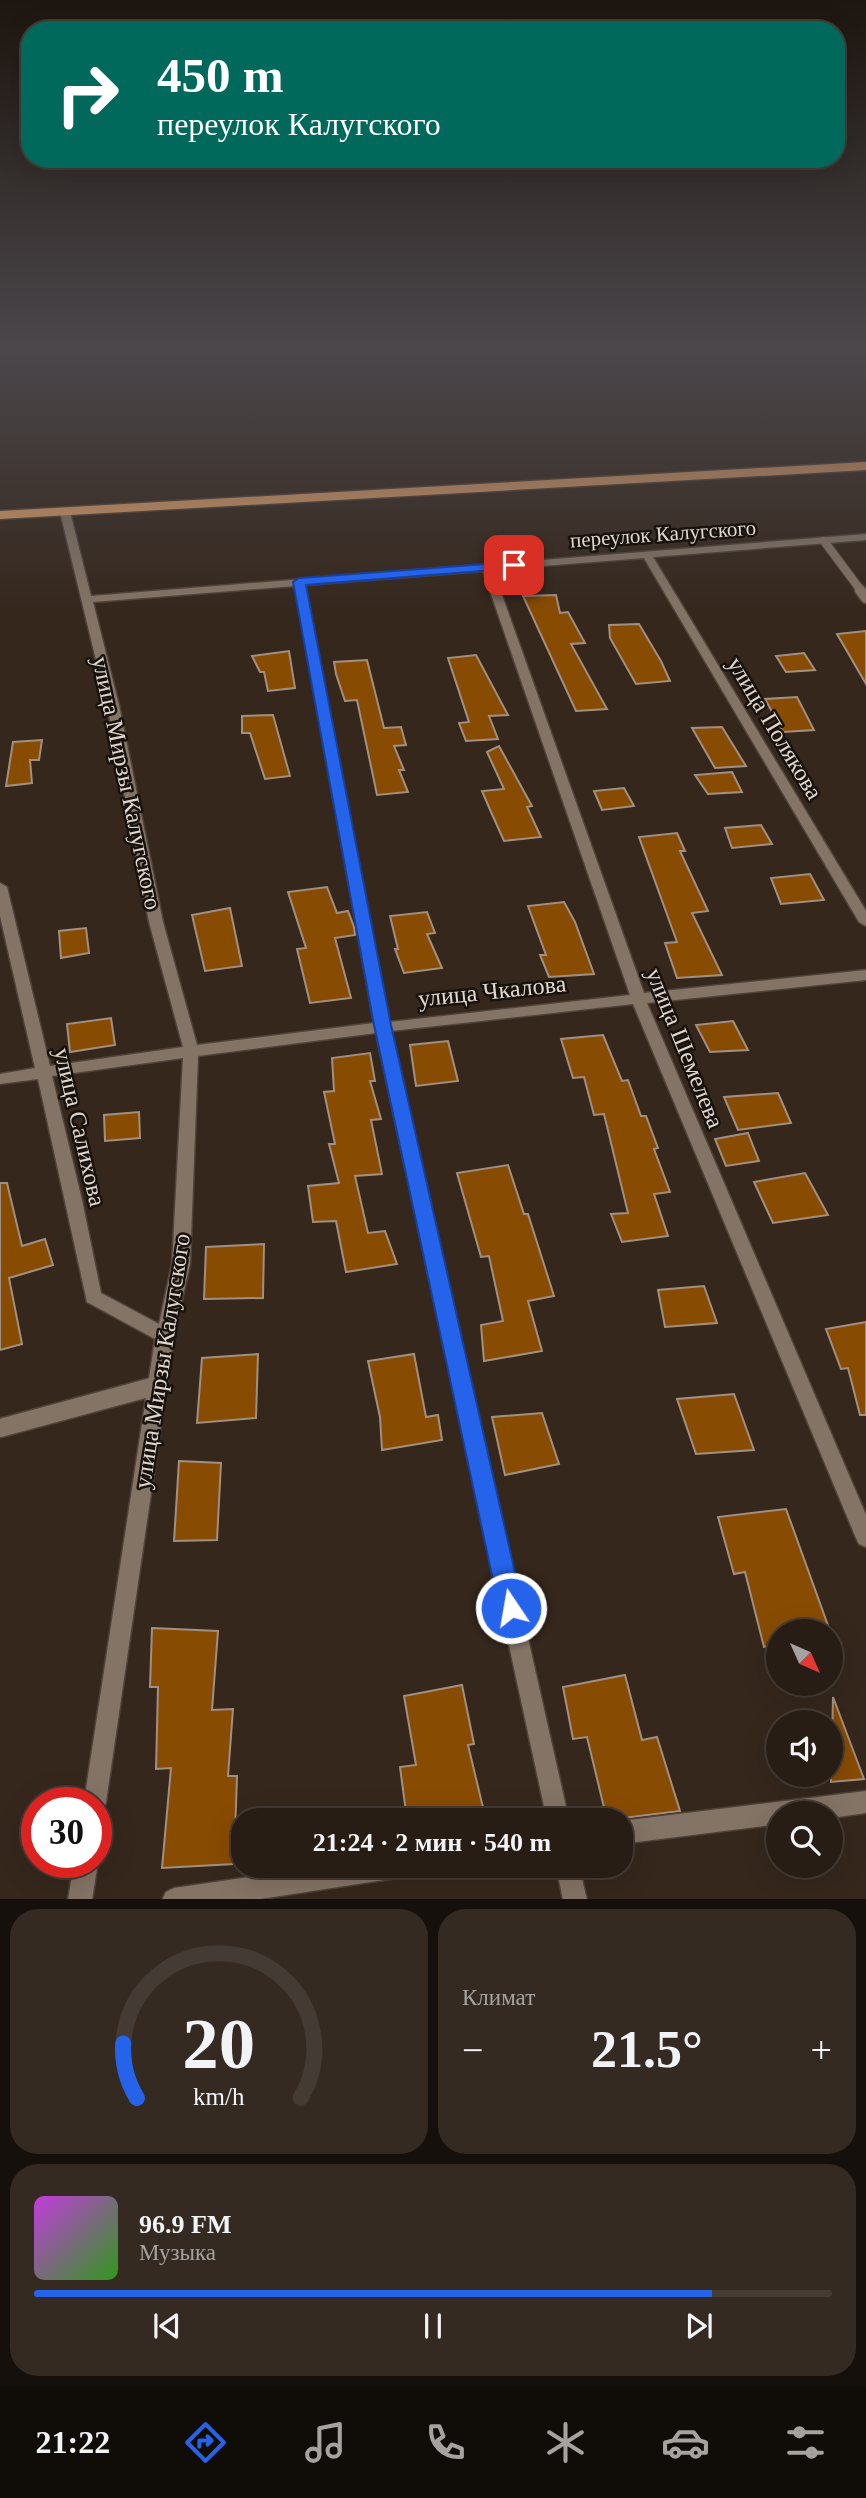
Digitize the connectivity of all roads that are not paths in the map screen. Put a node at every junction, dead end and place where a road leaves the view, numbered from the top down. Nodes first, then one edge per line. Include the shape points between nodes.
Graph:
1 (866, 466) edge
2 (65, 512) junction
3 (0, 515) edge
4 (866, 537) edge
5 (824, 541) junction
6 (647, 555) junction
7 (487, 567) junction
8 (299, 582) junction
9 (866, 598) edge
10 (87, 599) junction
11 (0, 887) edge
12 (866, 922) edge
13 (866, 975) edge
14 (638, 998) junction
15 (382, 1025) junction
16 (191, 1049) junction
17 (45, 1072) junction
18 (0, 1079) edge
19 (165, 1336) junction
20 (159, 1385) junction
21 (0, 1428) edge
22 (866, 1538) edge
23 (97, 1787) edge
24 (866, 1802) edge
25 (555, 1808) edge
26 (633, 1831) edge
27 (83, 1878) edge
28 (316, 1878) edge
29 (571, 1878) edge
30 (80, 1899) edge
31 (174, 1899) edge
32 (575, 1899) edge

1 - 2 highway
2 - 3 highway
2 - 10 street, улица Мирзы Калугского
4 - 5 street, переулок Калугского
5 - 6 street, переулок Калугского
5 - 9 lane
6 - 7 street, переулок Калугского
6 - 12 street, улица Полякова
7 - 8 street, переулок Калугского
7 - 14 street, улица Шемелева
8 - 10 street, переулок Калугского
8 - 15 street
10 - 16 street, улица Мирзы Калугского via 156,922
11 - 17 street, улица Салихова
13 - 14 street, улица Чкалова
14 - 15 street, улица Чкалова
14 - 22 street, улица Шемелева
15 - 16 street, улица Чкалова
15 - 25 street
16 - 17 street, улица Чкалова
16 - 19 street, улица Мирзы Калугского via 181,1264
17 - 18 street, улица Чкалова
17 - 19 street, улица Салихова via 93,1297
19 - 20 street, улица Мирзы Калугского
20 - 21 lane
20 - 23 street, улица Мирзы Калугского
24 - 26 street
27 - 30 street
28 - 31 street
29 - 32 street

